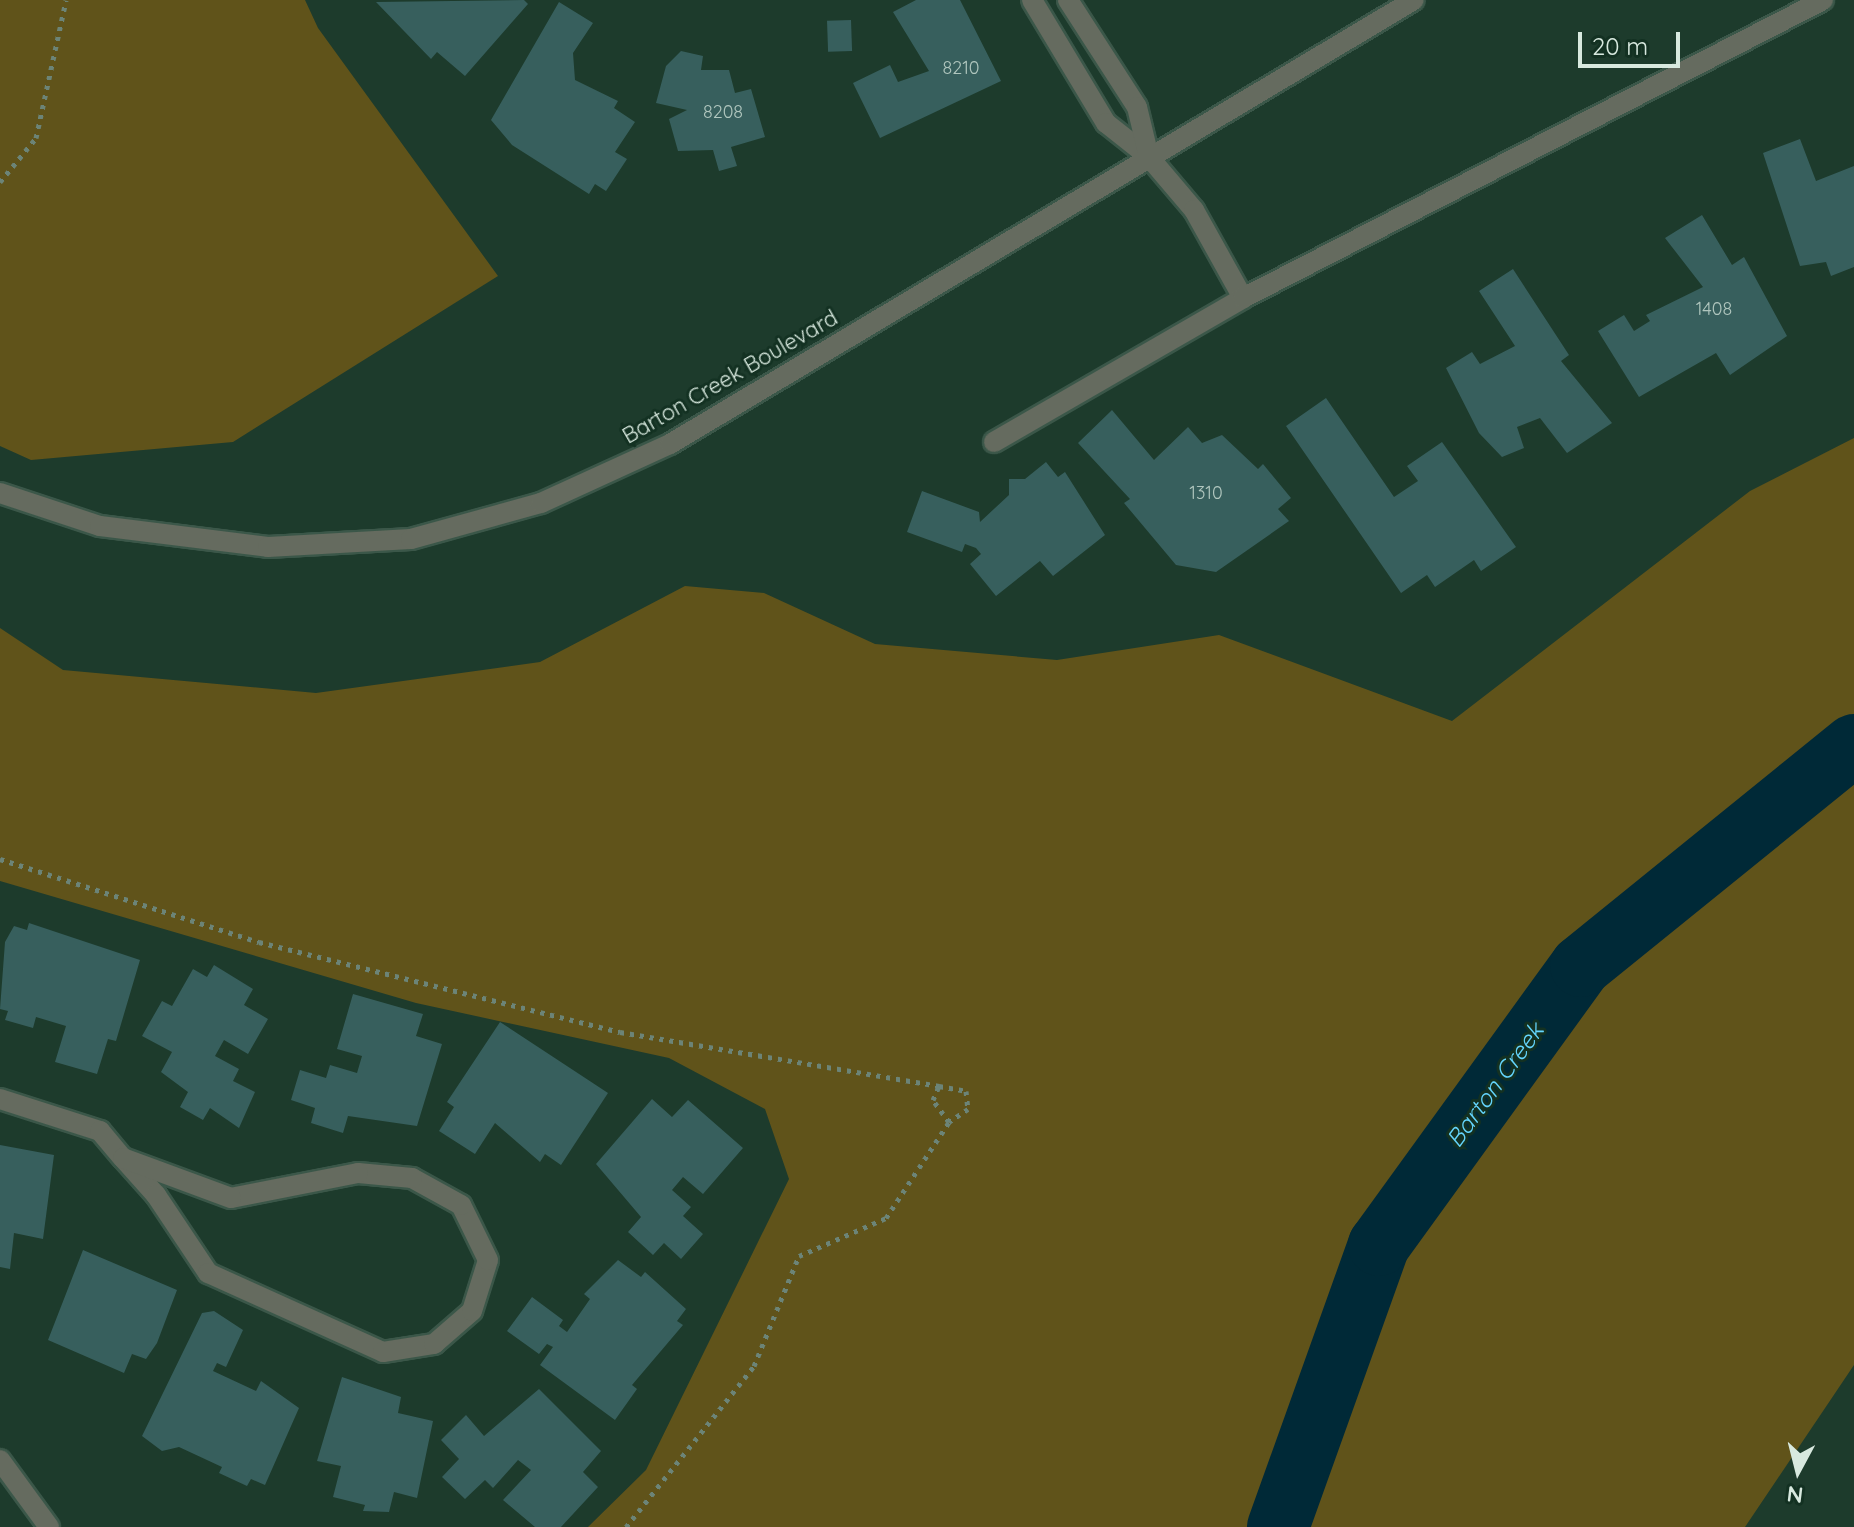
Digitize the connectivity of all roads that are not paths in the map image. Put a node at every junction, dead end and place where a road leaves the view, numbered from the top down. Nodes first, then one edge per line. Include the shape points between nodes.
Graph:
1 (1032, 0) edge
2 (1068, 0) edge
3 (1414, 0) edge
4 (1823, 0) edge
5 (1149, 157) junction
6 (1243, 298) junction
7 (994, 442) dead end
8 (0, 493) edge
9 (0, 1099) edge
10 (123, 1158) junction
11 (0, 1460) edge
12 (49, 1527) edge

1 - 5 street via 1106,123
2 - 5 street via 1137,107
3 - 5 street, Barton Creek Boulevard
4 - 6 street
5 - 6 street via 1194,210
5 - 8 street, Barton Creek Boulevard via 670,444 476,525 411,539 268,547 100,526
6 - 7 street
9 - 10 street via 100,1131
10 - 10 street via 208,1273 383,1352 434,1344 472,1311 488,1260 461,1205 412,1178 358,1173 231,1198
11 - 12 street

